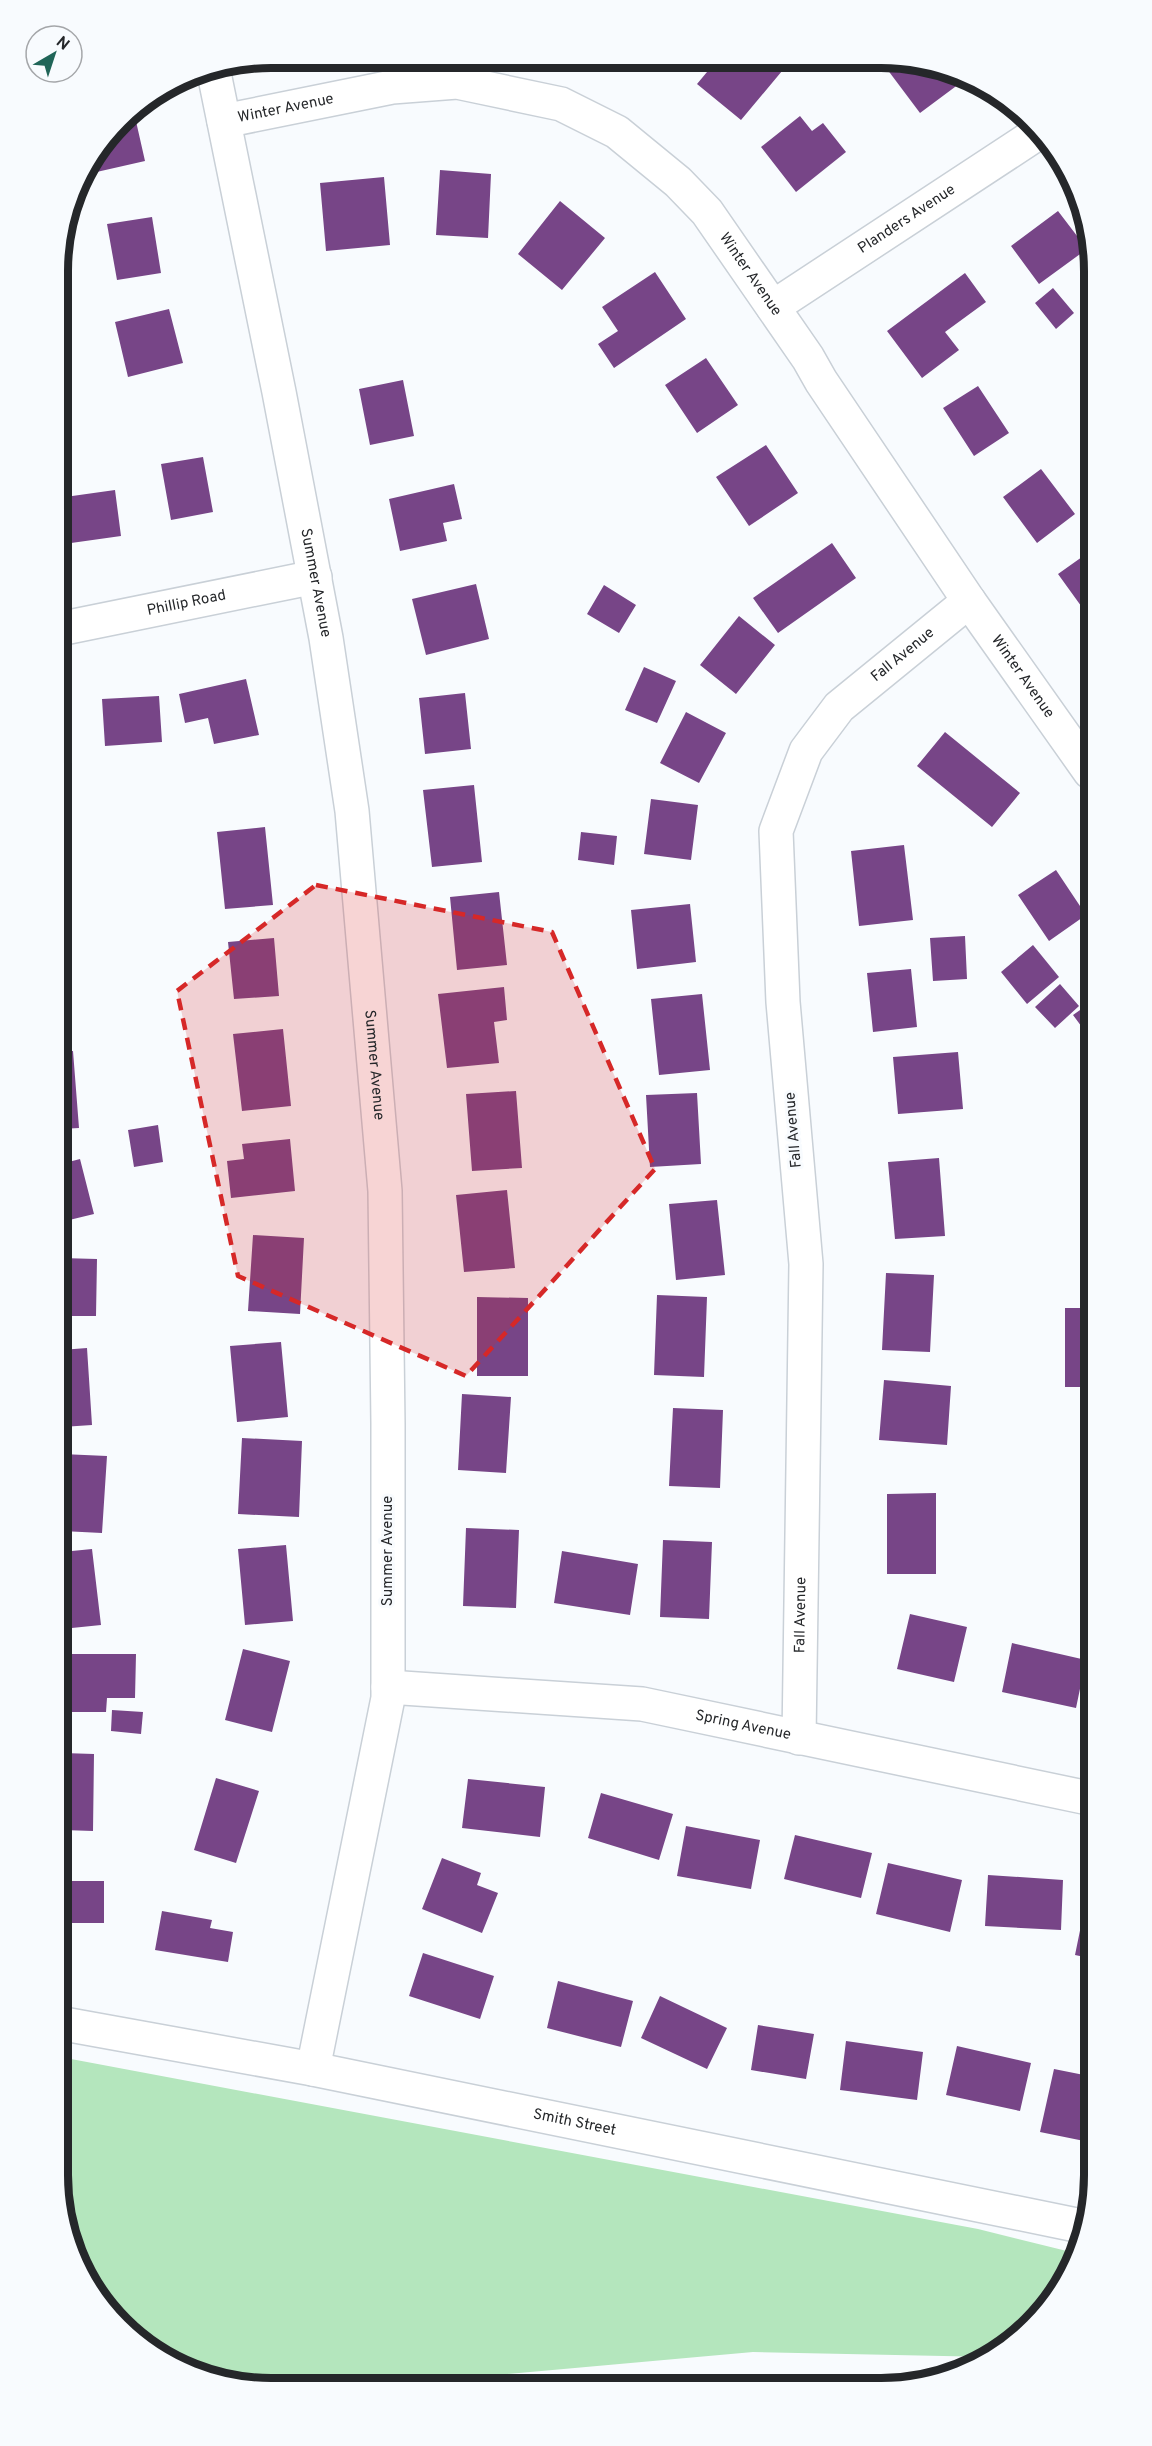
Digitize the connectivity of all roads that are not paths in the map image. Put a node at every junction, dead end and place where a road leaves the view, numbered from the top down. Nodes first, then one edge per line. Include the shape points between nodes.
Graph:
1 (215, 75) edge
2 (224, 120) junction
3 (1033, 136) edge
4 (773, 307) junction
5 (315, 577) junction
6 (969, 601) junction
7 (68, 627) edge
8 (1084, 764) edge
9 (388, 1687) junction
10 (798, 1738) junction
11 (1084, 1797) edge
12 (68, 2025) edge
13 (313, 2069) junction
14 (1079, 2225) edge

1 - 2 street, Summer Avenue
2 - 4 street, Winter Avenue via 392,87 457,82 561,104 617,132 678,182 707,212
2 - 5 street, Summer Avenue
3 - 4 street, Planders Avenue
4 - 6 street, Winter Avenue
5 - 7 street, Phillip Road
5 - 9 street, Summer Avenue via 351,811 385,1191
6 - 8 street, Winter Avenue
6 - 10 street, Fall Avenue via 839,707 806,751 776,831 783,1002 806,1263
9 - 10 street, Spring Avenue via 642,1704
9 - 13 street, Summer Avenue
10 - 11 street, Spring Avenue
12 - 13 street, Smith Street
13 - 14 street, Smith Street

